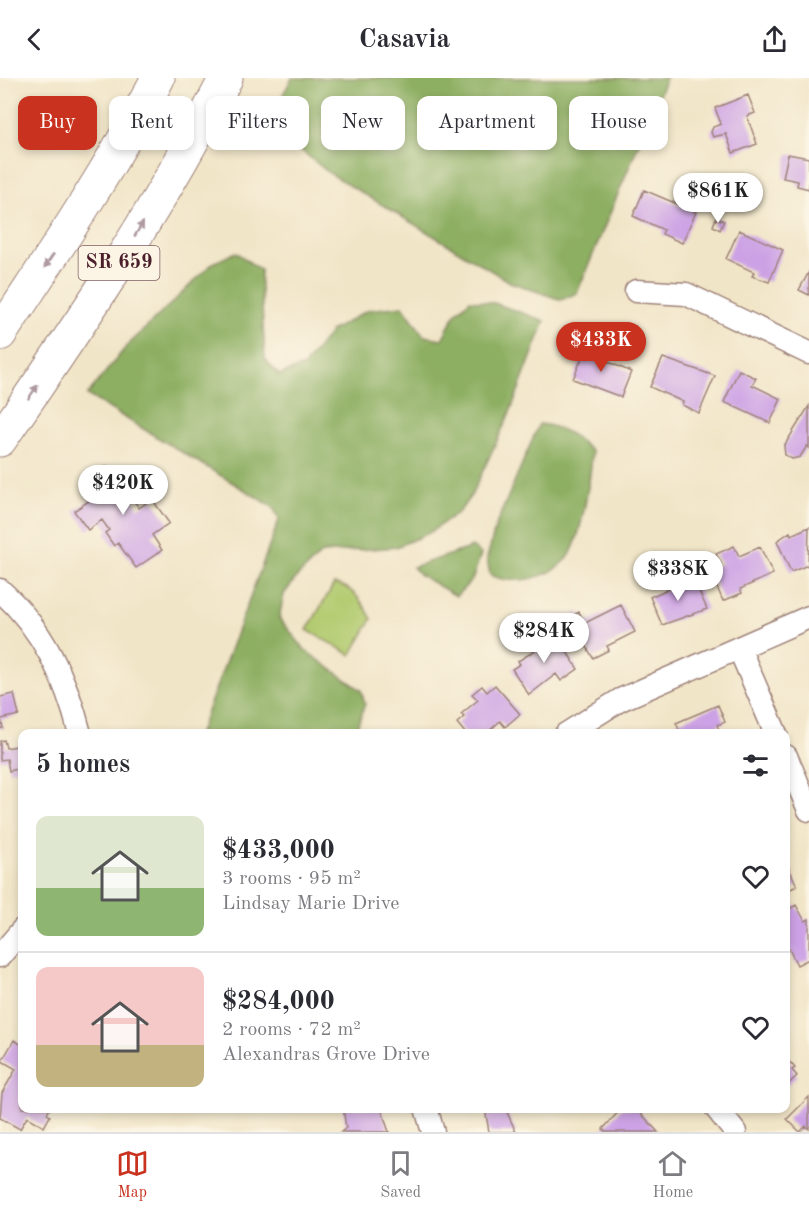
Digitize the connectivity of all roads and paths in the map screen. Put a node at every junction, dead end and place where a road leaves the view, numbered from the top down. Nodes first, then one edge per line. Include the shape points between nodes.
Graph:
1 (158, 78) edge
2 (226, 78) edge
3 (636, 291) dead end
4 (0, 334) edge
5 (809, 353) edge
6 (0, 440) edge
7 (0, 590) edge
8 (809, 617) edge
9 (740, 648) junction
10 (79, 729) edge
11 (574, 729) edge
12 (774, 729) edge
13 (790, 765) edge
14 (809, 810) edge
15 (18, 935) edge
16 (0, 956) edge
17 (427, 1113) edge
18 (720, 1113) edge
19 (433, 1132) edge
20 (735, 1132) edge

1 -> 4 main road, SR 659 via 63,240
6 -> 2 main road, SR 659 via 116,267 200,130
3 - 5 street via 686,294
7 - 10 street via 31,620 52,656 70,696
8 - 9 street
9 - 11 street via 620,700
9 - 12 street
13 - 14 street
15 - 16 street
17 - 19 street
18 - 20 street

